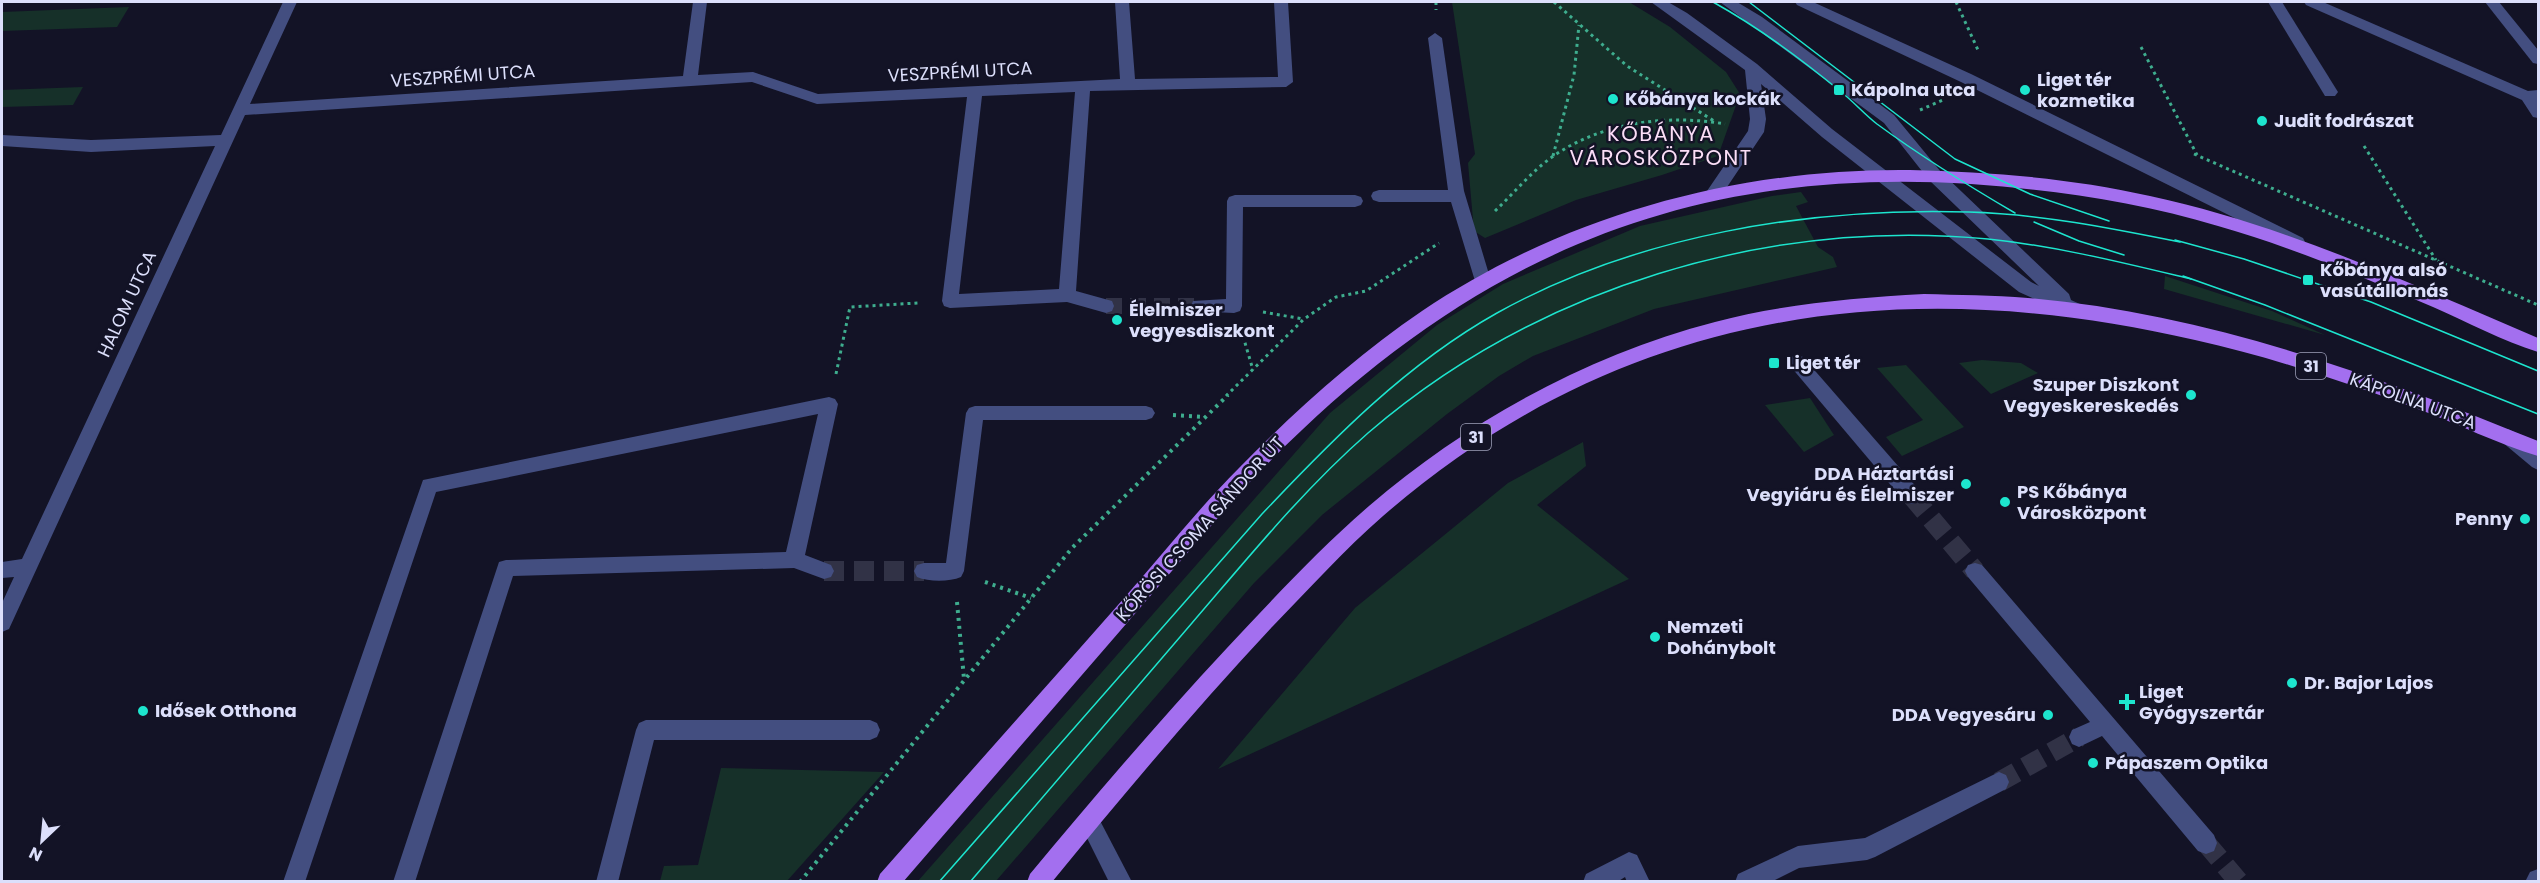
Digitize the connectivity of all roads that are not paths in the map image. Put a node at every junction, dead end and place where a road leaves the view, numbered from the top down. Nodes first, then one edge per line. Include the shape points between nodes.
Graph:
1 (290, 2) edge
2 (700, 2) edge
3 (1122, 2) edge
4 (1281, 2) edge
5 (1658, 2) edge
6 (1727, 2) edge
7 (1802, 2) edge
8 (2275, 2) edge
9 (2311, 2) edge
10 (2492, 2) edge
11 (1435, 38) dead end
12 (2538, 59) edge
13 (1752, 68) junction
14 (690, 81) junction
15 (1128, 84) junction
16 (1083, 86) junction
17 (975, 91) junction
18 (2330, 92) dead end
19 (2533, 96) edge
20 (239, 110) junction
21 (2538, 113) edge
22 (2, 140) edge
23 (225, 140) junction
24 (1881, 176) junction
25 (1935, 176) junction
26 (1713, 195) junction
27 (1378, 196) dead end
28 (1458, 196) junction
29 (1355, 201) dead end
30 (2326, 256) junction
31 (1483, 281) junction
32 (1067, 295) junction
33 (1106, 306) tunnel mouth
34 (1199, 306) tunnel mouth
35 (2076, 310) junction
36 (2538, 345) edge
37 (1797, 362) dead end
38 (1146, 413) dead end
39 (2504, 434) junction
40 (2538, 448) edge
41 (2538, 462) edge
42 (1912, 496) tunnel mouth
43 (794, 560) junction
44 (27, 567) junction
45 (2, 570) edge
46 (824, 571) tunnel mouth
47 (924, 571) tunnel mouth
48 (1976, 571) tunnel mouth
49 (2, 623) edge
50 (2105, 725) junction
51 (870, 729) dead end
52 (2079, 737) tunnel mouth
53 (1999, 782) tunnel mouth
54 (1089, 820) junction
55 (2206, 843) tunnel mouth
56 (294, 882) edge
57 (404, 882) edge
58 (608, 882) edge
59 (888, 882) edge
60 (1038, 882) edge
61 (1121, 882) edge
62 (1594, 882) edge
63 (1639, 882) edge
64 (1746, 882) edge

1 - 20 street, HALOM UTCA
2 - 14 street
3 - 15 street
4 - 15 street, VESZPRÉMI UTCA via 1286,82
5 - 13 street, KÁPOLNA UTCA
6 - 25 street via 1889,119
7 - 30 street via 1966,78
8 - 18 street
9 - 19 street
10 - 12 street
11 - 28 street
13 - 24 street, KÁPOLNA UTCA
13 - 26 street via 1756,132
14 - 17 street, VESZPRÉMI UTCA via 753,77 817,99
14 - 20 street, VESZPRÉMI UTCA
15 - 16 street, VESZPRÉMI UTCA
16 - 17 street, VESZPRÉMI UTCA
16 - 32 street
17 - 32 street via 950,301
19 - 21 street
20 - 23 street, HALOM UTCA
22 - 23 street via 91,146
23 - 44 street, HALOM UTCA
24 - 25 main road, KŐRÖSI CSOMA SÁNDOR ÚT
24 - 26 main road, KŐRÖSI CSOMA SÁNDOR ÚT via 1812,179
24 - 35 street, KÁPOLNA UTCA via 2025,287
25 - 30 main road, KŐRÖSI CSOMA SÁNDOR ÚT via 2128,196
25 - 35 street
26 - 31 main road, KŐRÖSI CSOMA SÁNDOR ÚT via 1624,219
27 - 28 street
28 - 31 street
29 - 34 street via 1235,201 1234,306
30 - 36 main road
31 - 59 main road, KŐRÖSI CSOMA SÁNDOR ÚT via 1429,316 1348,378 1242,477
32 - 33 street
35 - 39 main road, KÁPOLNA UTCA / 31 via 2151,323 2266,351 2384,388
35 - 54 main road, 31 via 1974,302 1875,303 1826,308 1747,321 1665,344 1582,377 1509,415 1391,498 1341,543 1225,663
37 - 42 street
38 - 47 street via 975,413 954,571
39 - 40 main road, KÁPOLNA UTCA / 31
39 - 41 street
43 - 46 street
43 - 56 street via 829,404 429,486
43 - 57 street via 506,568
44 - 45 street
44 - 49 street, HALOM UTCA
48 - 50 street
50 - 52 street
50 - 55 street
51 - 58 street via 645,730
53 - 64 street via 1867,849 1798,857
54 - 60 main road, 31
54 - 61 street
62 - 63 street via 1629,863

